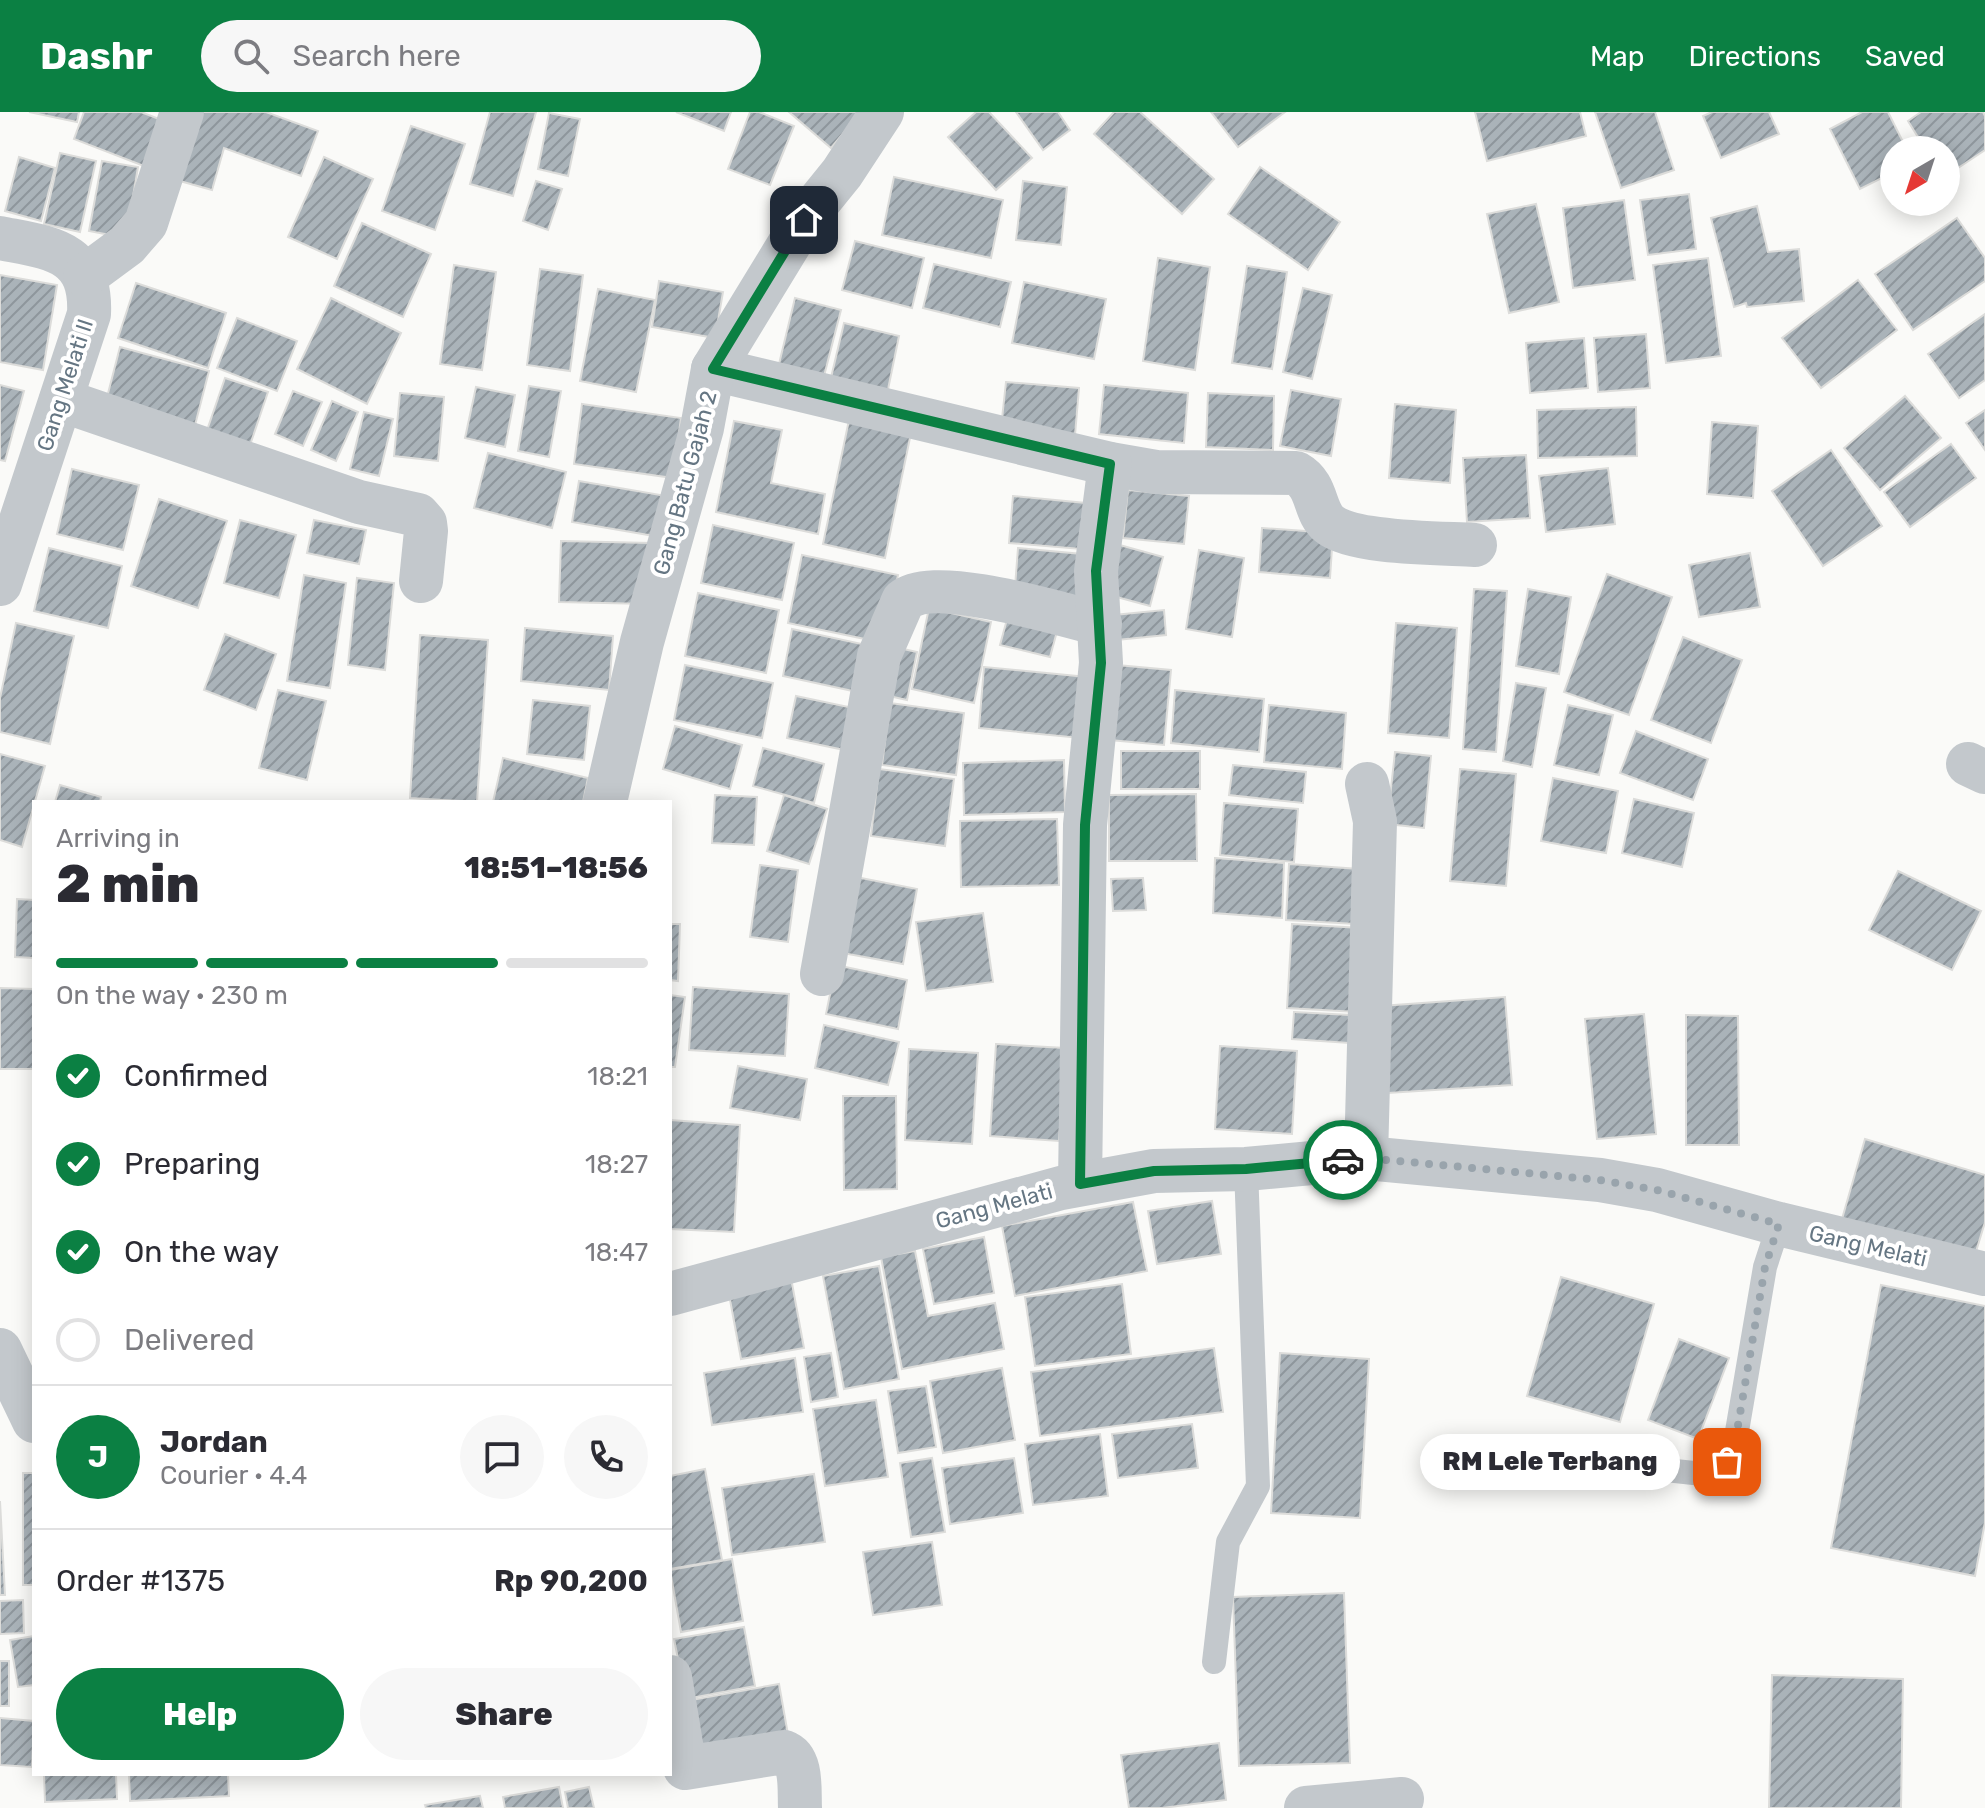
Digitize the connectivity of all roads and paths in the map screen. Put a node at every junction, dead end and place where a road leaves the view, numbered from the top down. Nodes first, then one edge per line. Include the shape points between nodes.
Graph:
1 (182, 112) edge
2 (882, 112) edge
3 (0, 238) edge
4 (85, 276) junction
5 (713, 369) junction
6 (61, 400) junction
7 (1110, 464) junction
8 (1475, 545) dead end
9 (421, 581) dead end
10 (0, 584) edge
11 (1100, 624) junction
12 (1367, 784) dead end
13 (605, 800) edge
14 (822, 974) dead end
15 (1366, 1158) junction
16 (1246, 1169) junction
17 (1080, 1184) junction
18 (1779, 1224) junction
19 (1985, 1274) edge
20 (672, 1293) edge
21 (0, 1350) edge
22 (32, 1418) edge
23 (32, 1423) edge
24 (0, 1431) edge
25 (1629, 1466) dead end
26 (1214, 1662) dead end
27 (672, 1689) edge
28 (1402, 1799) dead end
29 (800, 1808) edge
30 (1306, 1808) edge

1 - 4 street via 146,223 127,245
2 - 5 street, Gang Batu Gajah 2 via 804,220
3 - 4 street via 65,254
4 - 6 street, Gang Melati II via 89,314
5 - 7 street
5 - 13 street, Gang Batu Gajah 2
6 - 9 street via 359,502 418,515 426,531
6 - 10 street, Gang Melati II
7 - 8 street via 1156,472 1296,473 1311,486 1325,522 1340,531
7 - 11 street via 1096,571
11 - 14 street via 974,594 932,591 903,601 879,656
11 - 17 street via 1085,825
12 - 15 street via 1375,821
15 - 16 street, Gang Melati
15 - 18 street, Gang Melati via 1600,1180
16 - 17 street, Gang Melati via 1154,1171
16 - 26 lane via 1258,1486 1228,1542
17 - 20 street, Gang Melati
18 - 19 street, Gang Melati
18 - 25 lane via 1765,1267 1735,1443 1727,1462 1712,1475
21 - 22 street
23 - 24 street
27 - 29 street via 685,1768 790,1754 797,1763
28 - 30 street

